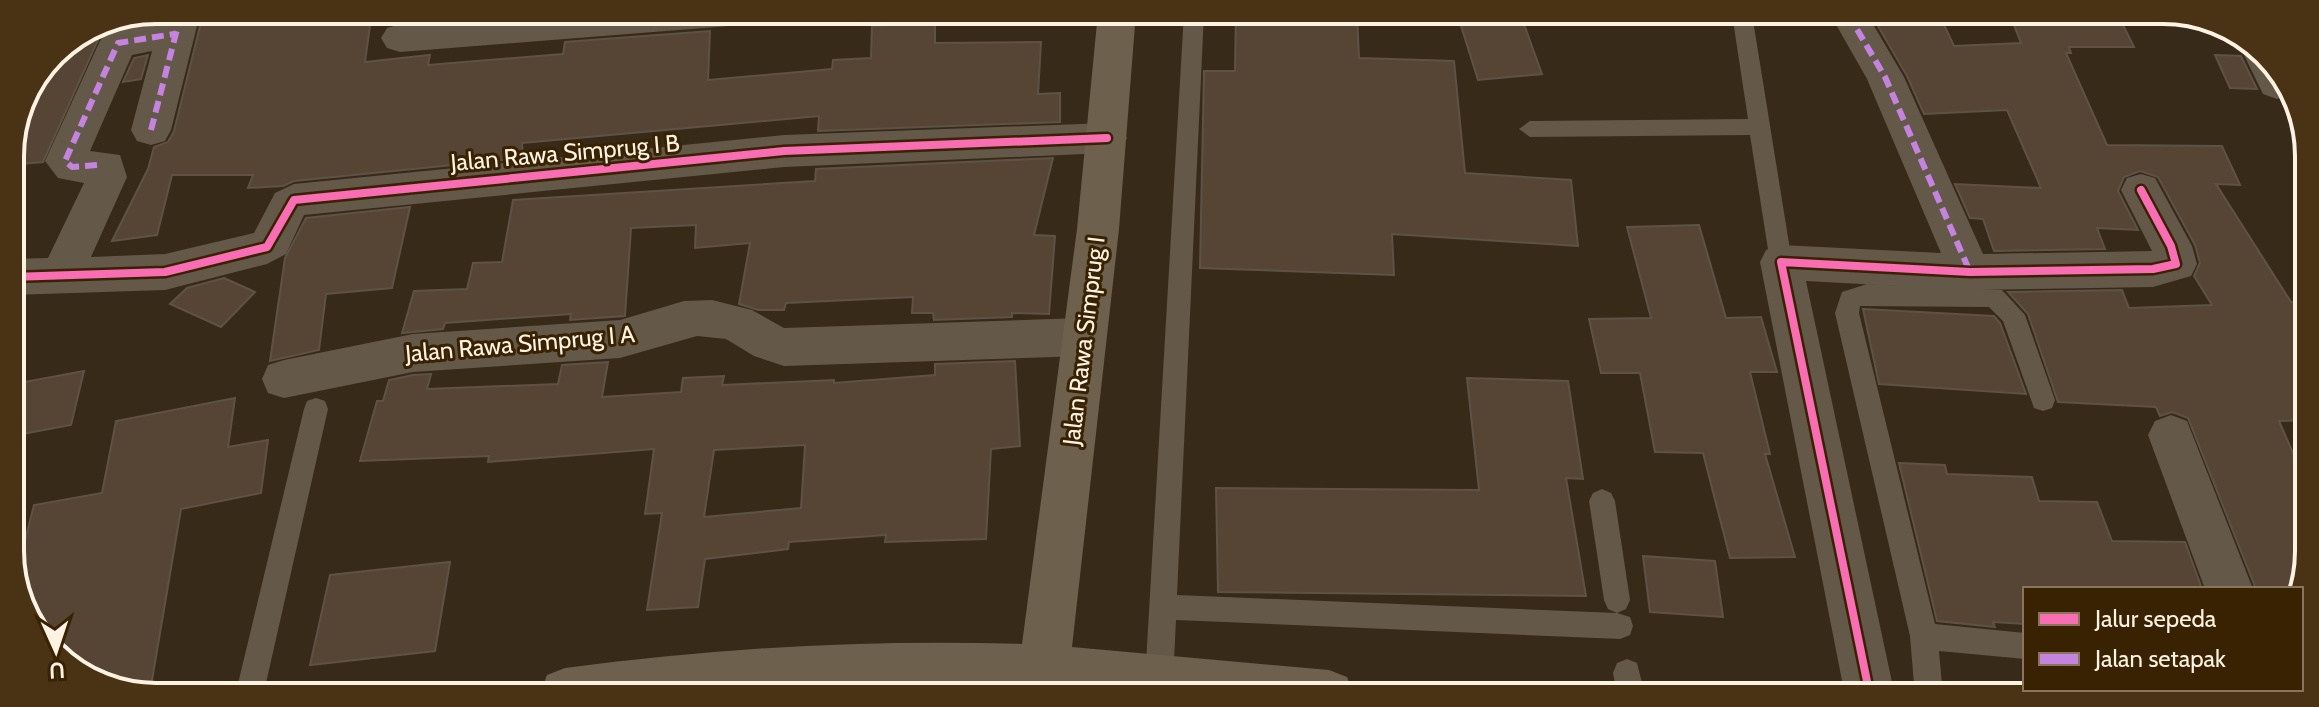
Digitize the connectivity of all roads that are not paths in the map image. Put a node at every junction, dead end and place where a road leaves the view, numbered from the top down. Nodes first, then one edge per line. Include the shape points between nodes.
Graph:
1 (172, 24) edge
2 (178, 24) edge
3 (577, 24) edge
4 (1116, 24) edge
5 (1193, 24) edge
6 (1743, 24) edge
7 (1854, 24) edge
8 (400, 38) dead end
9 (1757, 127) junction
10 (1530, 129) dead end
11 (151, 130) dead end
12 (1107, 138) junction
13 (2141, 190) dead end
14 (1781, 262) junction
15 (1970, 272) junction
16 (24, 277) edge
17 (60, 277) junction
18 (1083, 337) junction
19 (284, 379) dead end
20 (2043, 400) dead end
21 (316, 409) dead end
22 (2171, 435) dead end
23 (1602, 501) dead end
24 (2228, 587) edge
25 (1163, 607) junction
26 (1924, 636) junction
27 (2023, 646) edge
28 (1044, 670) junction
29 (1159, 680) junction
30 (252, 683) edge
31 (702, 683) edge
32 (1193, 683) edge
33 (1867, 683) edge
34 (1928, 683) edge

1 - 17 street via 118,43 65,161 72,167 106,166 107,177
2 - 11 street
3 - 8 street
4 - 12 street, Jalan Rawa Simprug I
5 - 25 lane
6 - 9 lane
7 - 15 street via 1885,77
9 - 10 lane
9 - 14 lane
12 - 17 street, Jalan Rawa Simprug I B via 784,151 294,200 274,240 264,248 177,270
12 - 18 street, Jalan Rawa Simprug I
13 - 15 street via 2176,264 2153,269
14 - 15 street
14 - 33 street
16 - 17 street
18 - 19 street, Jalan Rawa Simprug I A via 784,347 773,346 749,327 698,316 661,324 640,336 413,353
18 - 28 street, Jalan Rawa Simprug I
20 - 26 lane via 2013,315 1994,297 1867,294 1850,299 1847,313
21 - 30 lane
22 - 24 street
23 - 25 lane via 1619,613
25 - 29 lane
26 - 27 lane
26 - 34 lane
28 - 29 street
28 - 31 street via 858,669
29 - 32 street

